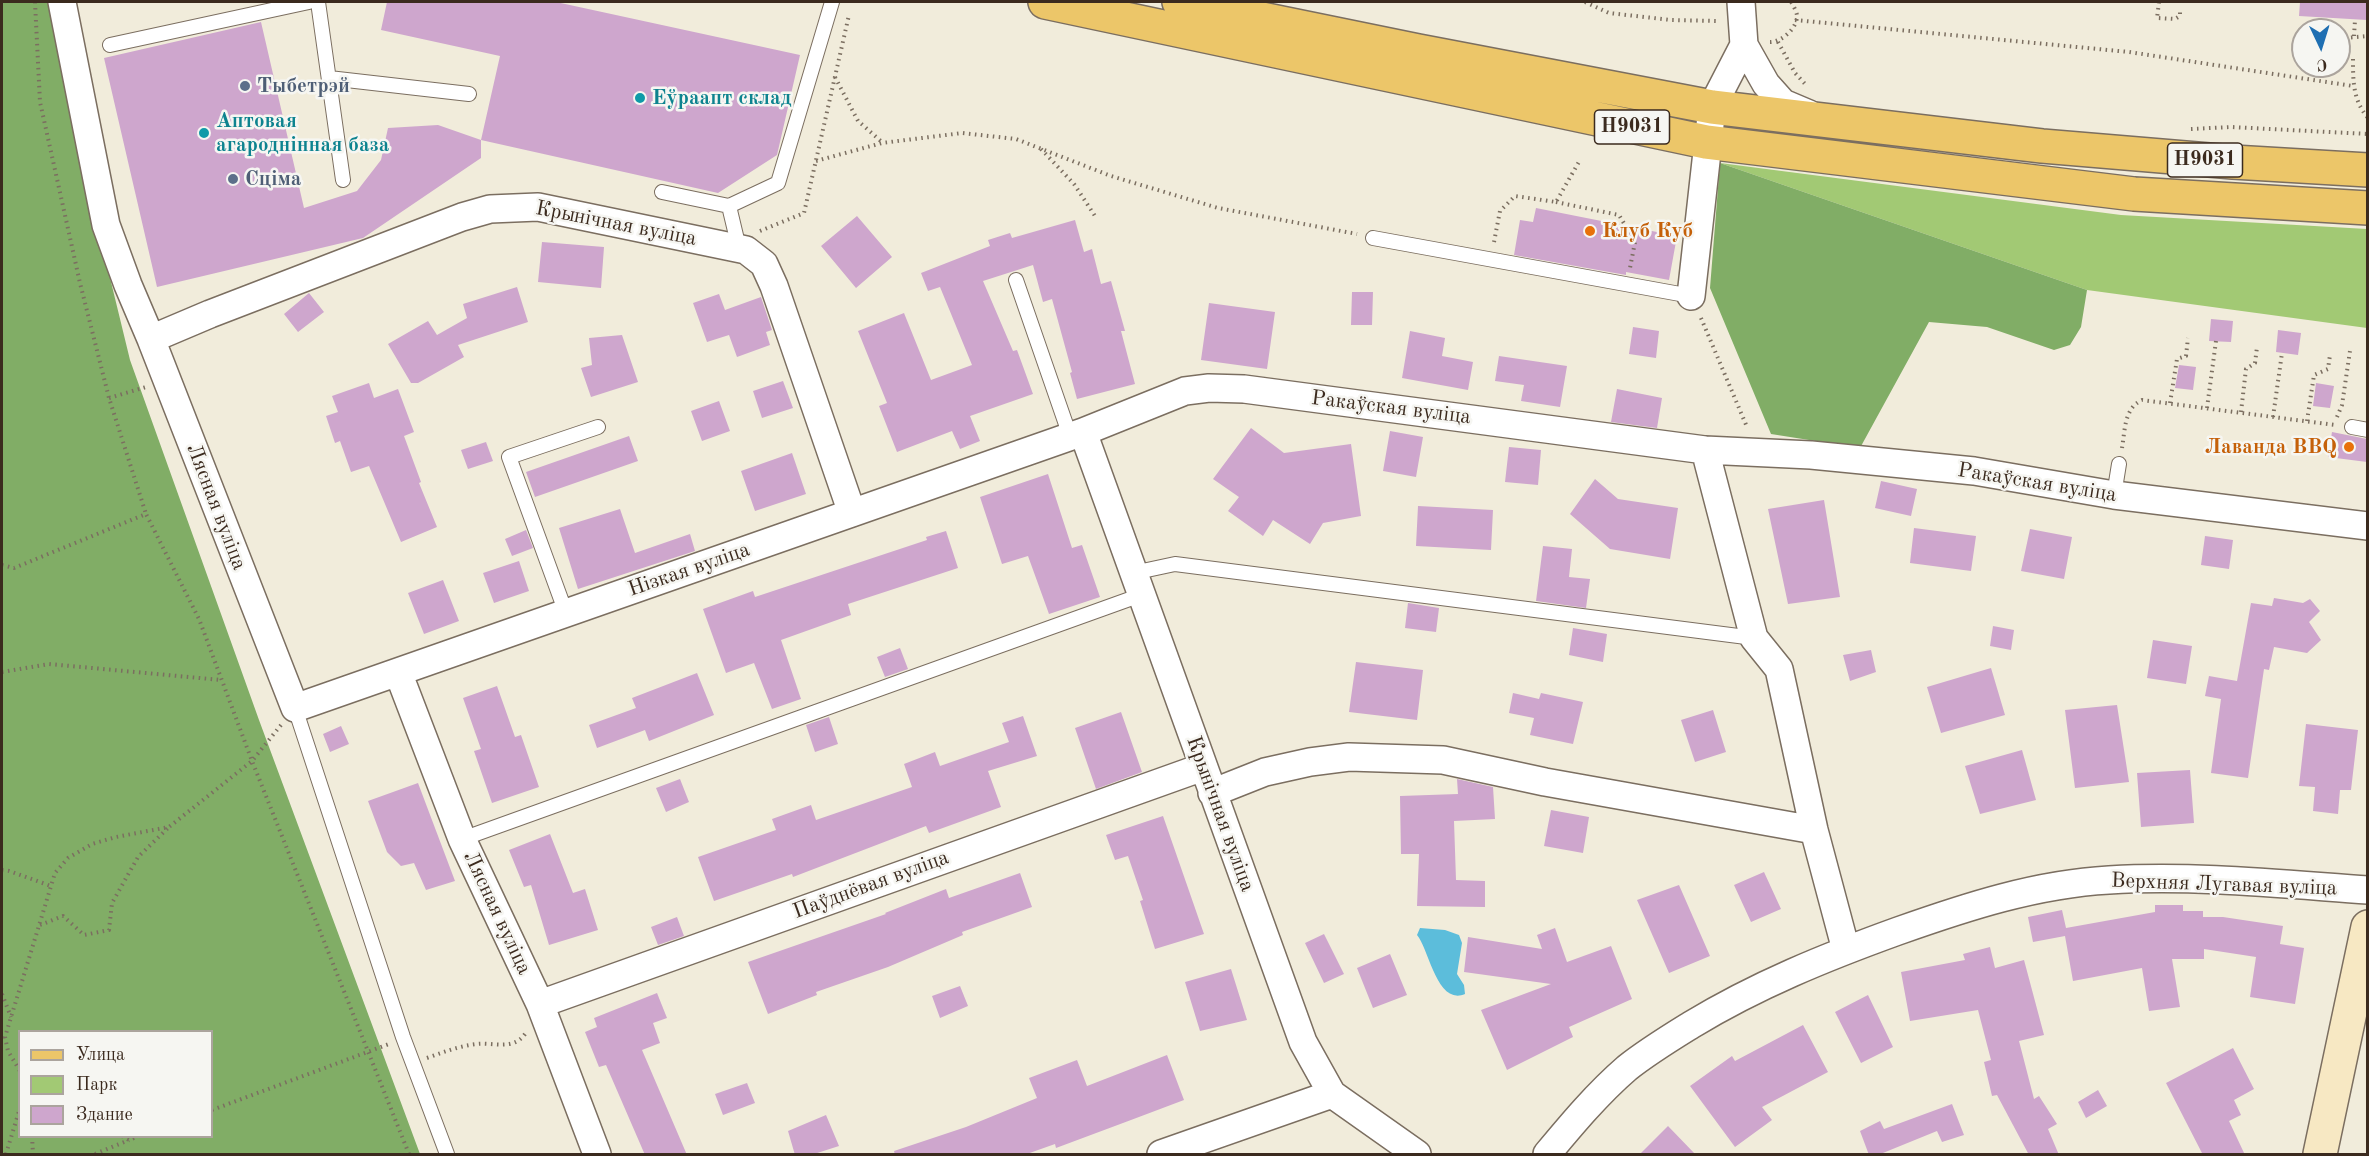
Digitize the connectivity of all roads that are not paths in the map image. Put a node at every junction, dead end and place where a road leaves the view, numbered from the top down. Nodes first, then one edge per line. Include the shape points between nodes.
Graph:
1 (62, 2) edge
2 (309, 2) edge
3 (318, 2) edge
4 (832, 2) edge
5 (1045, 2) edge
6 (1179, 2) edge
7 (1741, 2) edge
8 (110, 45) dead end
9 (1744, 45) junction
10 (329, 78) junction
11 (469, 94) dead end
12 (1712, 107) junction
13 (1822, 120) junction
14 (1706, 142) junction
15 (1819, 155) junction
16 (2367, 170) edge
17 (344, 180) dead end
18 (662, 192) dead end
19 (729, 206) junction
20 (2367, 208) edge
21 (1373, 238) road end
22 (739, 248) junction
23 (1016, 279) dead end
24 (1691, 296) joint
25 (152, 339) junction
26 (598, 427) dead end
27 (2352, 427) road end
28 (2367, 429) edge
29 (1076, 434) junction
30 (1705, 450) junction
31 (2119, 464) road end
32 (2114, 495) junction
33 (852, 513) junction
34 (2367, 526) edge
35 (1137, 584) junction
36 (566, 613) junction
37 (1754, 638) junction
38 (398, 672) junction
39 (295, 708) junction
40 (1203, 767) junction
41 (1212, 793) junction
42 (1814, 830) junction
43 (462, 839) junction
44 (2367, 890) edge
45 (2367, 927) edge
46 (1846, 950) junction
47 (540, 1004) junction
48 (1332, 1094) junction
49 (447, 1155) edge
50 (597, 1155) edge
51 (1161, 1155) edge
52 (1417, 1155) edge
53 (1547, 1155) edge
54 (2320, 1155) edge

1 - 25 street, Лясная вуліца via 106,225
2 - 8 lane
3 - 10 lane
4 - 19 lane via 778,183
5 - 14 main road, Н9031
6 - 12 main road, Н9031
7 - 9 street
9 - 12 street
9 - 13 street via 1766,84 1783,103
10 - 11 lane
10 - 17 lane
12 - 13 main road, Н9031
12 - 14 street
13 - 15 main road
13 - 16 main road, Н9031 via 2042,146
14 - 15 main road, Н9031
14 - 24 street
15 - 20 main road, Н9031 via 2134,194
18 - 19 lane
19 - 22 lane
21 - 24 lane
22 - 25 street, Крынічная вуліца via 538,207 490,209
22 - 33 street, Крынічная вуліца via 764,264
23 - 29 lane
25 - 39 street, Лясная вуліца
26 - 36 lane via 509,457
27 - 28 lane
29 - 30 street, Ракаўская вуліца via 1185,391 1209,388 1244,389
29 - 33 street, Нізкая вуліца
29 - 35 street, Крынічная вуліца
30 - 32 street, Ракаўская вуліца via 1811,455 1974,471
30 - 37 street
31 - 32 lane
32 - 34 street, Ракаўская вуліца
33 - 36 street, Нізкая вуліца
35 - 37 lane via 1175,564
35 - 40 street, Крынічная вуліца
35 - 43 lane
36 - 38 street, Нізкая вуліца
37 - 42 street via 1779,669
38 - 39 street, Нізкая вуліца
38 - 43 street, Лясная вуліца
39 - 49 lane via 403,1037
40 - 41 street, Крынічная вуліца
40 - 47 street, Паўднёвая вуліца
41 - 42 street via 1265,772 1310,762 1349,757 1443,760
41 - 48 street, Крынічная вуліца via 1303,1042
42 - 46 street
43 - 47 street, Лясная вуліца
44 - 46 street, Верхняя Лугавая вуліца via 2164,879 2108,880 2056,886 1970,906
45 - 54 street
46 - 53 street, Верхняя Лугавая вуліца via 1731,1001 1668,1039 1628,1067 1591,1101
47 - 50 street, Лясная вуліца
48 - 51 street
48 - 52 street, Крынічная вуліца

